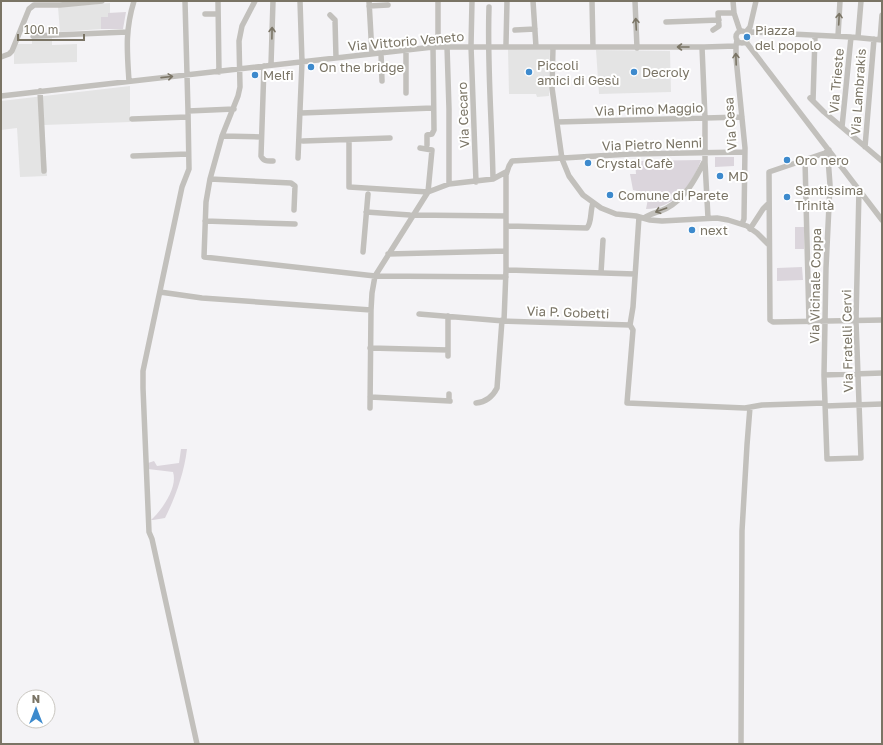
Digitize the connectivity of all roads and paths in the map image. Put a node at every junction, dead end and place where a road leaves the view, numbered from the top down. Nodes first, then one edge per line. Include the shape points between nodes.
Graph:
1 (102, 1) edge
2 (134, 1) edge
3 (185, 1) edge
4 (218, 1) edge
5 (255, 1) edge
6 (273, 1) edge
7 (300, 1) edge
8 (438, 1) edge
9 (472, 1) edge
10 (507, 1) edge
11 (533, 1) edge
12 (592, 1) edge
13 (635, 1) edge
14 (733, 1) edge
15 (756, 1) edge
16 (840, 1) edge
17 (861, 1) edge
18 (369, 3) edge
19 (388, 6) dead end
20 (489, 7) dead end
21 (734, 13) junction
22 (205, 14) dead end
23 (218, 14) junction
24 (330, 15) dead end
25 (882, 15) edge
26 (719, 20) junction
27 (666, 22) dead end
28 (535, 29) junction
29 (515, 30) dead end
30 (713, 30) dead end
31 (740, 31) junction
32 (127, 32) junction
33 (747, 33) junction
34 (33, 36) dead end
35 (815, 36) junction
36 (838, 36) junction
37 (851, 37) junction
38 (858, 37) junction
39 (879, 40) edge
40 (746, 42) junction
41 (736, 43) junction
42 (505, 45) junction
43 (447, 46) junction
44 (471, 46) junction
45 (488, 46) junction
46 (435, 47) junction
47 (536, 47) junction
48 (553, 47) junction
49 (593, 47) junction
50 (702, 47) junction
51 (637, 48) junction
52 (406, 50) junction
53 (381, 53) junction
54 (372, 54) junction
55 (1, 57) edge
56 (336, 58) junction
57 (302, 62) junction
58 (271, 65) junction
59 (264, 66) junction
60 (240, 69) junction
61 (219, 72) junction
62 (187, 75) junction
63 (128, 81) junction
64 (382, 81) dead end
65 (40, 91) junction
66 (406, 93) dead end
67 (1, 96) edge
68 (433, 108) junction
69 (234, 109) junction
70 (301, 113) junction
71 (188, 114) junction
72 (705, 118) junction
73 (742, 118) junction
74 (132, 119) dead end
75 (557, 122) junction
76 (842, 127) junction
77 (222, 136) junction
78 (261, 137) junction
79 (390, 138) dead end
80 (302, 140) dead end
81 (349, 140) junction
82 (427, 145) dead end
83 (865, 147) junction
84 (420, 148) dead end
85 (829, 150) junction
86 (744, 152) junction
87 (188, 154) junction
88 (705, 154) junction
89 (133, 156) dead end
90 (298, 158) dead end
91 (562, 159) junction
92 (805, 160) junction
93 (273, 161) dead end
94 (882, 161) edge
95 (704, 162) junction
96 (44, 171) dead end
97 (506, 172) junction
98 (493, 179) junction
99 (210, 180) junction
100 (476, 182) junction
101 (449, 184) junction
102 (859, 189) junction
103 (428, 192) junction
104 (368, 194) dead end
105 (593, 203) junction
106 (768, 204) junction
107 (294, 210) dead end
108 (366, 212) junction
109 (880, 213) edge
110 (413, 215) junction
111 (506, 216) junction
112 (641, 217) junction
113 (708, 218) junction
114 (882, 220) edge
115 (205, 221) junction
116 (295, 224) dead end
117 (742, 224) junction
118 (507, 226) junction
119 (750, 229) junction
120 (603, 240) dead end
121 (769, 245) junction
122 (506, 251) junction
123 (362, 252) dead end
124 (388, 254) junction
125 (506, 270) junction
126 (601, 273) junction
127 (634, 274) junction
128 (375, 276) junction
129 (506, 277) junction
130 (160, 292) junction
131 (371, 310) junction
132 (419, 314) dead end
133 (448, 316) junction
134 (503, 320) junction
135 (882, 320) edge
136 (856, 321) junction
137 (809, 322) junction
138 (825, 322) junction
139 (630, 325) junction
140 (370, 348) junction
141 (882, 373) edge
142 (858, 374) junction
143 (824, 375) junction
144 (448, 394) dead end
145 (370, 397) junction
146 (476, 402) dead end
147 (825, 404) junction
148 (882, 404) edge
149 (859, 405) junction
150 (750, 407) junction
151 (370, 408) dead end
152 (827, 459) joint
153 (197, 744) edge
154 (741, 744) edge

1 - 55 street via 34,5 29,9 12,51
2 - 32 street
3 - 62 street
4 - 23 street
5 - 60 street via 242,26 239,41
58 -> 6 street
7 - 57 street
8 - 46 street
9 - 44 street, Via Cecaro
10 - 42 street
11 - 28 street
12 - 49 street
51 -> 13 street
14 - 21 street
15 - 33 street
36 -> 16 street
17 - 38 street
18 - 19 street
18 - 54 street
20 - 45 street
21 - 26 street via 718,13
21 - 31 street
22 - 23 street
23 - 61 street
24 - 56 street via 335,20
25 - 39 street, Via Lambrakis
26 - 27 street
26 - 30 street via 719,26
28 - 29 street
28 - 47 street
31 - 33 street
31 - 41 street via 736,35
32 - 34 street
32 - 63 street
33 - 35 street
33 - 40 street
35 - 36 street
35 - 76 street via 811,100
36 - 37 street
37 - 38 street
37 - 76 street, Via Trieste
38 - 39 street
39 - 83 street, Via Lambrakis
40 - 41 street
40 - 85 street
41 - 50 street, Via Vittorio Veneto
73 -> 41 street, Via Cesa via 736,71
42 - 45 street, Via Vittorio Veneto
42 - 47 street, Via Vittorio Veneto
43 - 44 street, Via Vittorio Veneto
43 - 46 street, Via Vittorio Veneto
43 - 101 street
44 - 45 street, Via Vittorio Veneto
44 - 100 street, Via Cecaro
45 - 98 street
46 - 52 street, Via Vittorio Veneto
46 - 68 street
47 - 48 street, Via Vittorio Veneto
48 - 49 street, Via Vittorio Veneto
48 - 75 street via 552,88
49 - 51 street, Via Vittorio Veneto
50 -> 51 street, Via Vittorio Veneto
50 - 72 street
52 - 53 street, Via Vittorio Veneto
52 - 66 street
53 - 54 street, Via Vittorio Veneto
53 - 64 street
54 - 56 street, Via Vittorio Veneto
56 - 57 street, Via Vittorio Veneto
57 - 58 street, Via Vittorio Veneto
57 - 70 street
58 - 59 street, Via Vittorio Veneto
59 - 60 street, Via Vittorio Veneto
59 - 78 street
60 - 61 street, Via Vittorio Veneto
60 - 69 street via 240,87
61 - 62 street, Via Vittorio Veneto
63 -> 62 street, Via Vittorio Veneto
62 - 71 street
63 - 65 street, Via Vittorio Veneto
65 - 67 street, Via Vittorio Veneto
65 - 96 street
68 - 70 street
68 - 82 street via 434,130 432,134 427,135
69 - 71 street
69 - 77 street
70 - 90 street
71 - 74 street
71 - 87 street
72 - 73 street, Via Primo Maggio
72 - 75 street, Via Primo Maggio
72 - 88 street
73 - 86 street, Via Cesa
75 - 91 street
76 - 83 street
77 - 78 street
77 - 99 street
78 - 93 street via 261,156 263,160
79 - 81 street
80 - 81 street
81 - 103 street via 349,187
83 - 94 street
84 - 103 street via 432,150
85 - 92 street
85 - 102 street
85 - 138 street, Via Vicinale Coppa
86 - 88 street, Via Pietro Nenni
86 - 117 street, Via Cesa
87 - 89 street
87 - 130 street via 189,169 182,187
88 - 91 street, Via Pietro Nenni via 631,154
88 - 95 street
91 - 97 street, Via Pietro Nenni via 512,161
91 - 105 street via 564,168 574,184
92 - 106 street via 769,172
92 - 137 street
95 -> 112 street via 688,190 667,208
95 - 113 street
97 - 98 street
97 - 111 street
98 - 100 street
99 - 107 street via 291,183 295,186
99 - 115 street
100 - 101 street
101 - 103 street
102 - 109 street
102 - 136 street, Via Fratelli Cervi
103 - 110 street
104 - 108 street
105 - 112 street via 616,214
105 - 118 street via 587,228
106 - 119 street
106 - 121 street
108 - 110 street
108 - 123 street
109 - 114 street
110 - 111 street
110 - 124 street
111 - 118 street
112 - 113 street via 662,221
112 - 127 street
113 - 117 street
115 - 116 street
115 - 128 street via 204,257
117 - 119 street
118 - 122 street
119 - 121 street
120 - 126 street
121 - 137 street via 770,320
122 - 124 street
122 - 125 street
124 - 128 street
125 - 126 street
125 - 129 street
126 - 127 street
127 - 139 street
128 - 129 street
128 - 131 street
129 - 134 street
130 - 131 street
130 - 153 street via 143,371 148,526
131 - 140 street
132 - 133 street, Via P. Gobetti
133 - 134 street, Via P. Gobetti
133 - 140 street via 448,353
134 - 139 street, Via P. Gobetti
134 - 146 street via 497,388 490,397
135 - 136 street
136 - 138 street
136 - 142 street, Via Fratelli Cervi
137 - 138 street
138 - 143 street, Via Vicinale Coppa
139 - 150 street via 633,330 627,403
140 - 145 street
141 - 142 street
142 - 143 street
142 - 149 street, Via Fratelli Cervi
143 - 147 street, Via Vicinale Coppa
144 - 145 street via 449,401
145 - 151 street
147 - 149 street
147 - 150 street
147 - 152 street, Via Vicinale Coppa
148 - 149 street
149 - 152 street, Via Fratelli Cervi via 861,458
150 - 154 street via 742,531

